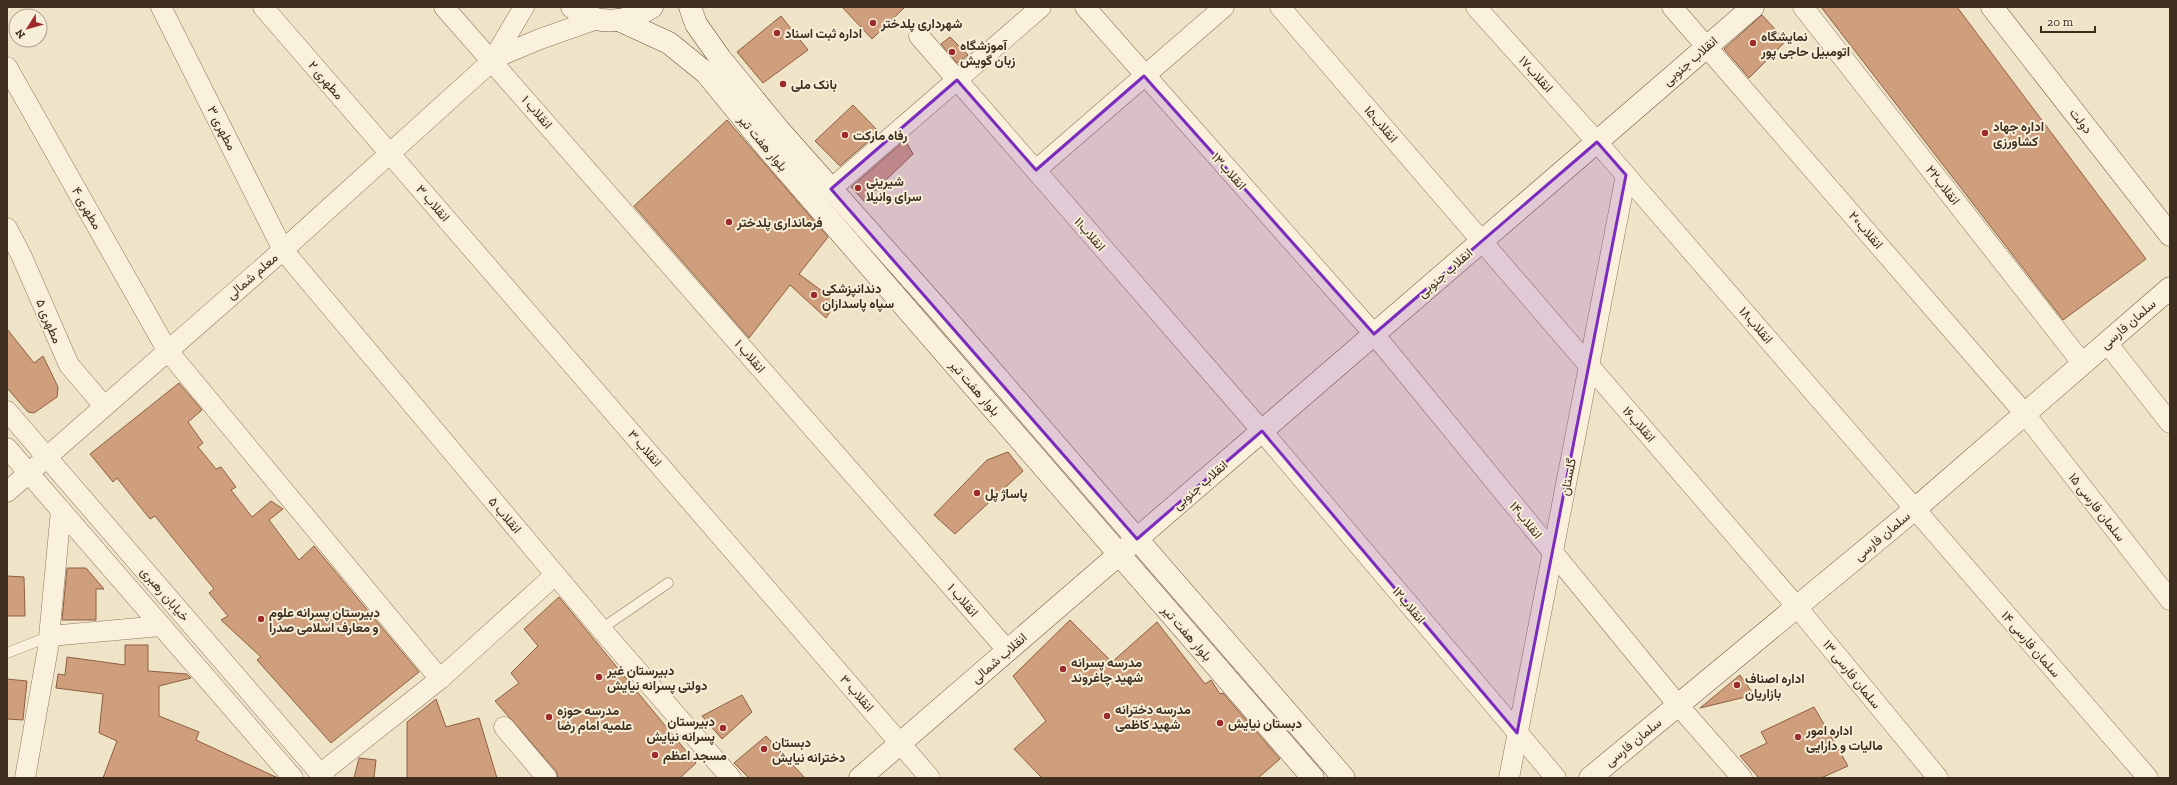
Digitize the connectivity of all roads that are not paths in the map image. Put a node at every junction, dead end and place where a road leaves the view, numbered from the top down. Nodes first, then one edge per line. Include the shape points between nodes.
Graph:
1 (161, 7) edge
2 (263, 7) edge
3 (444, 7) edge
4 (524, 7) edge
5 (572, 7) edge
6 (652, 7) edge
7 (690, 7) edge
8 (1041, 7) edge
9 (1085, 7) edge
10 (1224, 7) edge
11 (1280, 7) edge
12 (1476, 7) edge
13 (1672, 7) edge
14 (1753, 7) edge
15 (1803, 7) edge
16 (1992, 7) edge
17 (597, 19) junction
18 (620, 20) junction
19 (919, 36) dead end
20 (1707, 46) junction
21 (494, 59) junction
22 (7, 68) edge
23 (1144, 76) junction
24 (957, 80) junction
25 (1597, 142) junction
26 (389, 152) junction
27 (1036, 170) junction
28 (1626, 175) junction
29 (831, 189) junction
30 (7, 228) edge
31 (2170, 235) edge
32 (1482, 241) junction
33 (283, 250) junction
34 (2170, 288) edge
35 (1374, 334) junction
36 (2107, 342) junction
37 (167, 350) junction
38 (2083, 364) junction
39 (1589, 366) junction
40 (104, 406) junction
41 (7, 411) edge
42 (2024, 414) junction
43 (2170, 423) edge
44 (1262, 431) junction
45 (7, 448) edge
46 (47, 457) junction
47 (28, 473) junction
48 (7, 492) edge
49 (1915, 509) junction
50 (61, 510) junction
51 (1137, 538) junction
52 (1119, 554) junction
53 (1553, 554) junction
54 (555, 575) junction
55 (668, 583) dead end
56 (2170, 600) edge
57 (1797, 607) junction
58 (161, 626) junction
59 (601, 629) junction
60 (50, 636) junction
61 (1008, 651) junction
62 (7, 653) edge
63 (440, 679) junction
64 (1678, 706) junction
65 (504, 726) dead end
66 (1517, 733) junction
67 (900, 743) junction
68 (322, 776) edge
69 (26, 778) edge
70 (293, 778) edge
71 (547, 778) edge
72 (732, 778) edge
73 (860, 778) edge
74 (930, 778) edge
75 (1313, 778) edge
76 (1344, 778) edge
77 (1509, 778) edge
78 (1556, 778) edge
79 (1590, 778) edge
80 (1742, 778) edge
81 (1938, 778) edge
82 (2148, 778) edge

1 - 33 street, مطهری ۳
2 - 26 street, مطهری ۲
3 - 21 street, انقلاب ۱
4 - 21 street
5 - 17 street
6 - 18 street via 639,16
7 - 29 street, بلوار هفت تیر via 696,24 720,58
8 - 24 street
9 - 23 street, انقلاب۱۳
10 - 23 street
11 - 32 street, انقلاب۱۵
12 - 25 street, انقلاب۱۷
13 - 20 street, انقلاب۲۰
14 - 20 street, انقلاب جنوبی
15 - 38 street, انقلاب۲۲
16 - 31 street, دولت
17 - 18 street
17 - 21 street
18 - 52 street, بلوار هفت تیر via 669,43 706,72 769,150
19 - 24 street, انقلاب۱۱
20 - 25 street, انقلاب جنوبی
20 - 42 street, انقلاب۲۰
21 - 26 street, معلم شمالی
21 - 61 street, انقلاب ۱
22 - 37 street, مطهری ۴
23 - 27 street
23 - 35 street, انقلاب۱۳
24 - 27 street, انقلاب۱۱
24 - 29 street
25 - 28 street, انقلاب۱۸
25 - 32 street, انقلاب جنوبی
26 - 33 street, معلم شمالی
26 - 67 street, انقلاب ۳
27 - 44 street, انقلاب۱۱
28 - 39 street, گلستان
28 - 49 street, انقلاب۱۸
29 - 51 street, بلوار هفت تیر
30 - 40 street, مطهری ۵ via 69,365
32 - 35 street, انقلاب جنوبی
32 - 39 street, انقلاب۱۶
33 - 37 street, معلم شمالی
33 - 54 street, انقلاب ۵
34 - 36 street, سلمان فارسی
35 - 44 street, انقلاب جنوبی
35 - 53 street, انقلاب۱۴
36 - 38 street, سلمان فارسی
36 - 43 street
37 - 40 street, معلم شمالی
37 - 63 street, مطهری ۴
38 - 42 street, سلمان فارسی
39 - 53 street, گلستان
39 - 57 street, انقلاب۱۶
40 - 46 street, معلم شمالی
41 - 46 street, خیابان رهبری
42 - 49 street, سلمان فارسی
42 - 56 street, سلمان فارسی ۱۵
44 - 51 street, انقلاب جنوبی
44 - 66 street, انقلاب۱۲
45 - 47 street, خیابان رهبری
46 - 47 street, معلم شمالی
46 - 68 street, خیابان رهبری
47 - 48 street, معلم شمالی
47 - 50 street, خیابان رهبری
49 - 57 street, سلمان فارسی
49 - 82 street, سلمان فارسی ۱۴
50 - 58 street, خیابان رهبری
50 - 60 street
51 - 52 street, انقلاب شمالی
51 - 76 street, بلوار هفت تیر
52 - 61 street, انقلاب شمالی
52 - 75 street, بلوار هفت تیر
53 - 64 street, انقلاب۱۴
53 - 66 street, گلستان
54 - 59 street, انقلاب ۵
54 - 63 street
55 - 59 lane
57 - 64 street, سلمان فارسی
57 - 81 street, سلمان فارسی ۱۳
58 - 60 street
58 - 70 street, خیابان رهبری
59 - 72 street, انقلاب ۵
60 - 62 lane
60 - 69 street
61 - 67 street, انقلاب شمالی
63 - 68 street
64 - 79 street, سلمان فارسی
64 - 80 street, انقلاب۱۴
65 - 71 street
66 - 77 street, گلستان
66 - 78 street, انقلاب۱۲
67 - 73 street, انقلاب شمالی
67 - 74 street, انقلاب ۳

